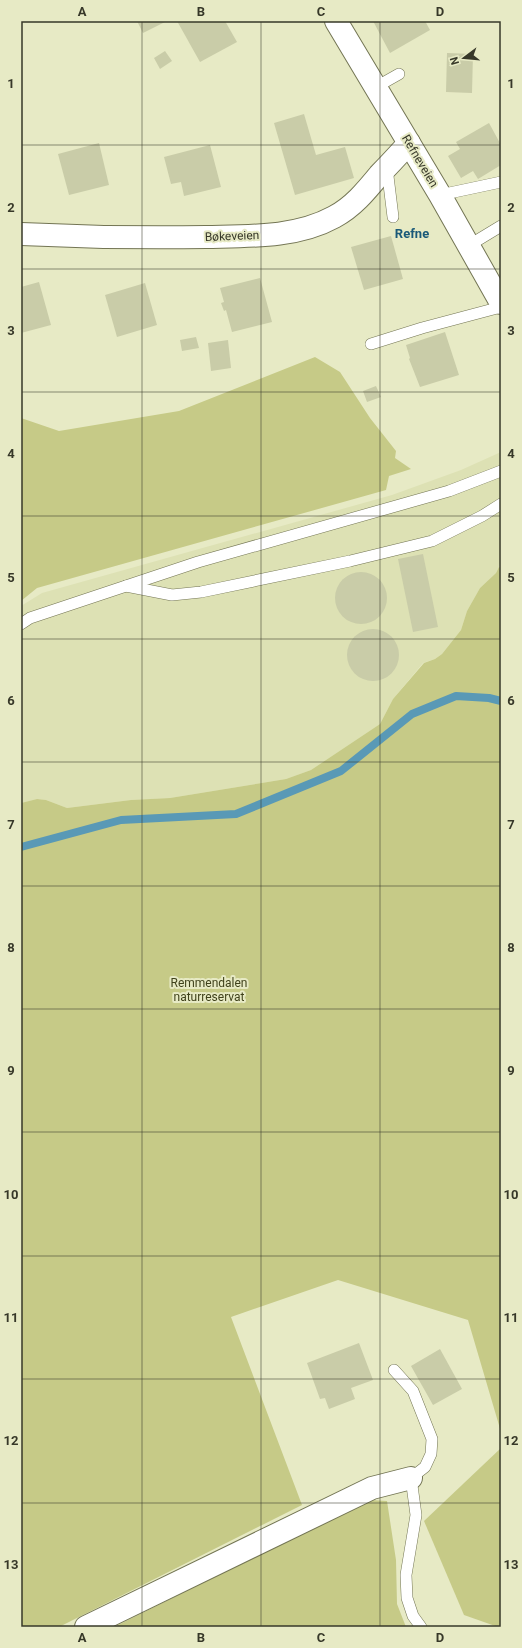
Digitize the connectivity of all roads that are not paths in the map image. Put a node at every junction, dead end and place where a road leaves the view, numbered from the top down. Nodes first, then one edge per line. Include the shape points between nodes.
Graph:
1 (336, 21) edge
2 (399, 74) dead end
3 (376, 87) junction
4 (409, 144) junction
5 (387, 167) junction
6 (501, 182) edge
7 (440, 195) junction
8 (393, 217) dead end
9 (500, 230) edge
10 (21, 234) edge
11 (468, 246) junction
12 (501, 303) edge
13 (501, 307) edge
14 (371, 344) dead end
15 (501, 471) edge
16 (501, 504) edge
17 (125, 585) junction
18 (21, 624) edge
19 (394, 1370) dead end
20 (411, 1478) junction
21 (86, 1627) edge
22 (421, 1627) edge

1 - 3 street, Refneveien
2 - 3 lane
3 - 4 street, Refneveien
4 - 5 street, Bøkeveien
4 - 7 street, Refneveien
5 - 8 lane
5 - 10 street, Bøkeveien via 367,191 334,218 283,233 136,239
6 - 7 lane
7 - 11 street, Refneveien
9 - 11 lane
11 - 12 street, Refneveien
13 - 14 lane
15 - 17 lane via 449,491
16 - 17 lane via 432,541 350,561 201,592 172,595
17 - 18 lane via 30,618
19 - 20 lane via 413,1391 432,1440 431,1454 425,1467
20 - 21 street via 372,1488
20 - 22 lane via 416,1515 406,1575 407,1598 413,1616

